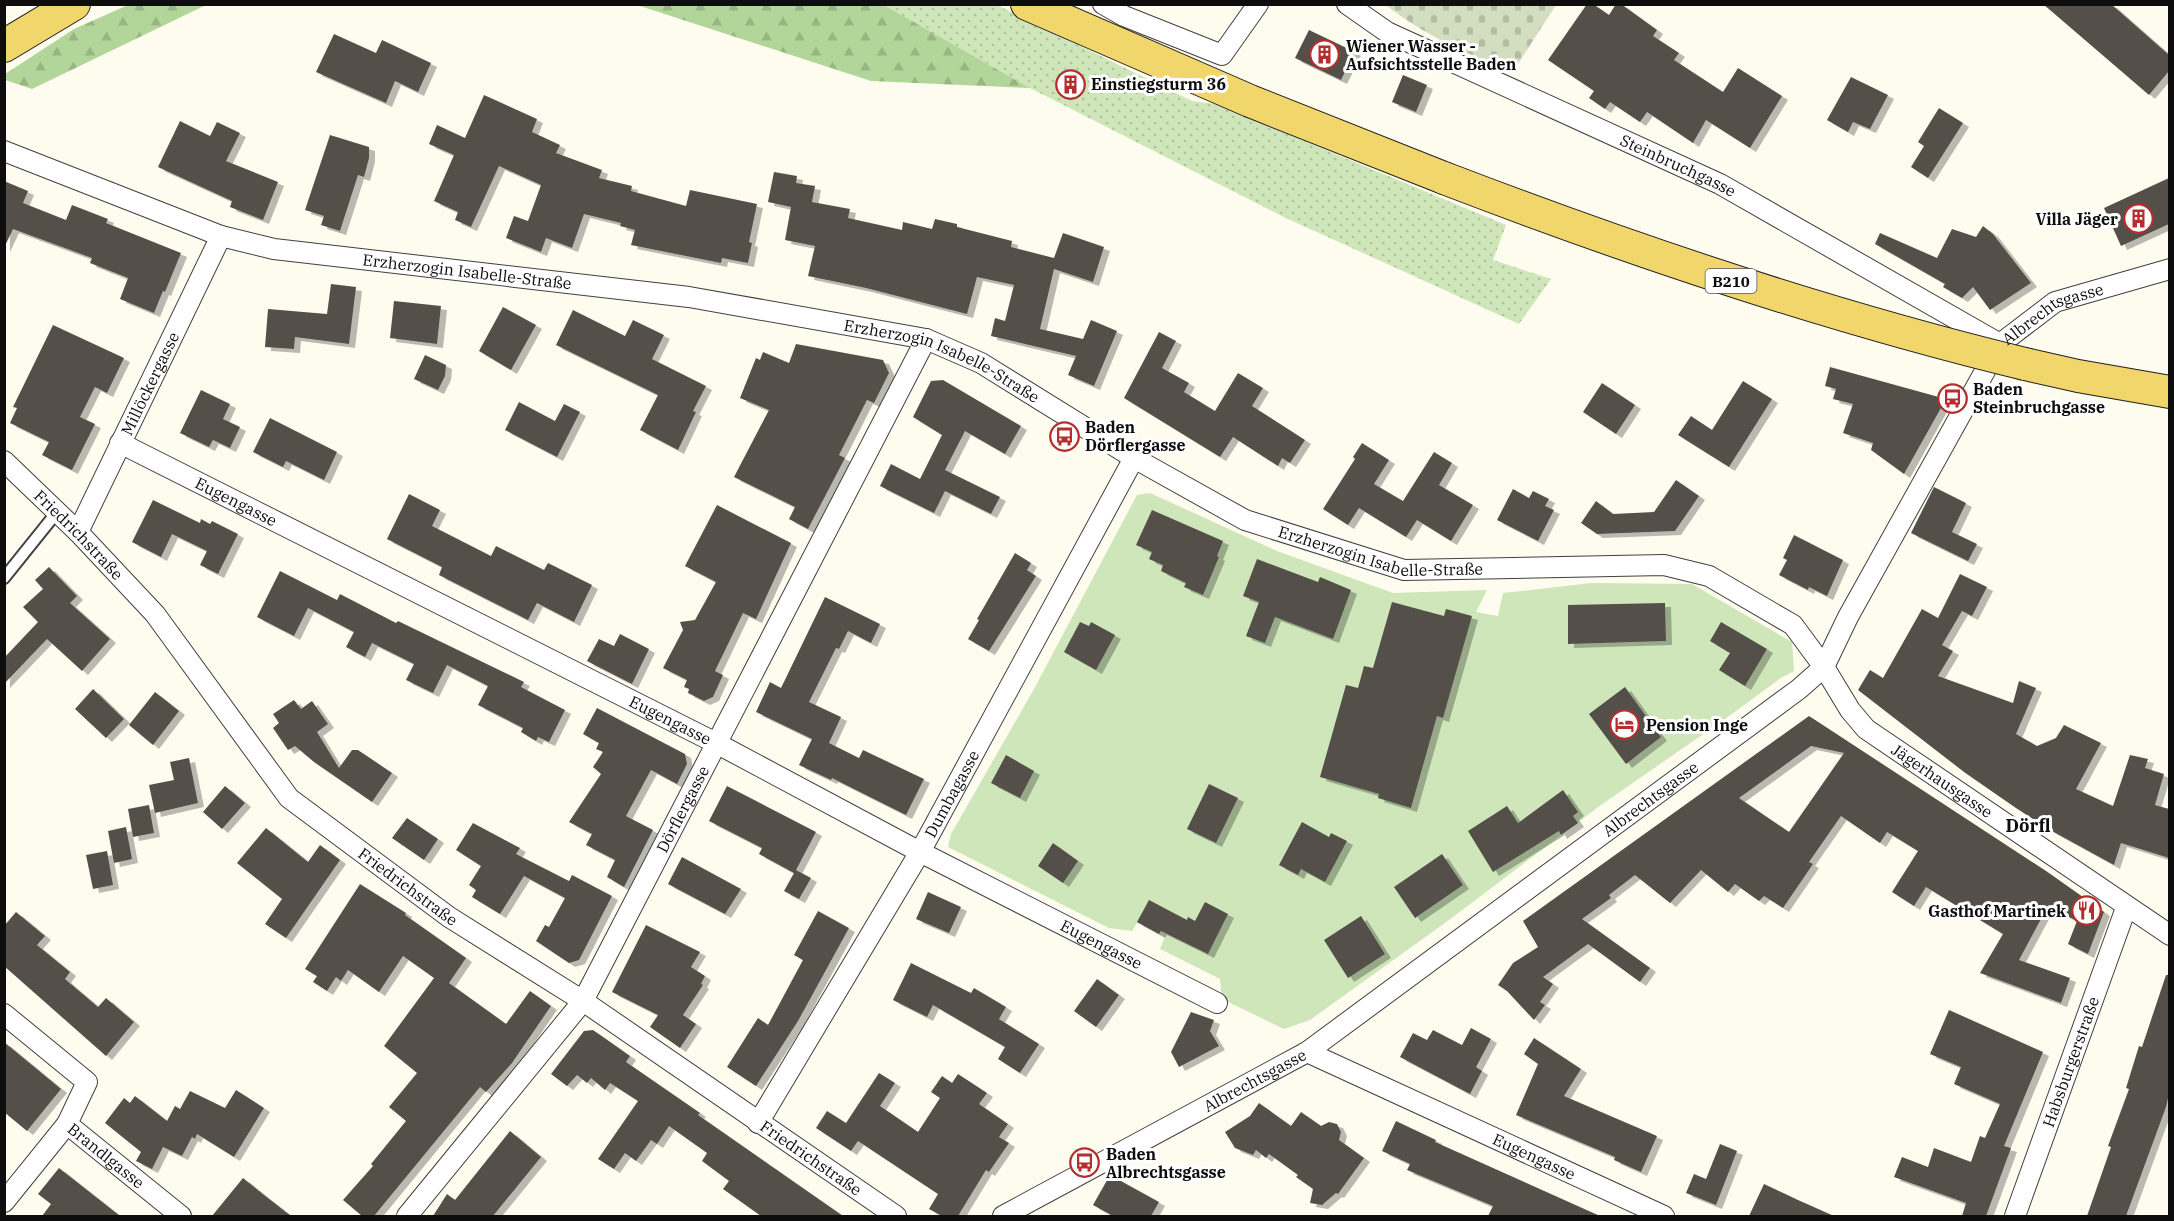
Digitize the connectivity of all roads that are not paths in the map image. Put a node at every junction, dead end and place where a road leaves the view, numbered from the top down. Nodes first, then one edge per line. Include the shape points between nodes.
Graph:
1 (74, 4) edge
2 (1027, 4) edge
3 (1104, 4) edge
4 (1258, 4) edge
5 (1347, 4) edge
6 (7, 44) edge
7 (4, 151) edge
8 (221, 236) junction
9 (2169, 269) edge
10 (926, 339) junction
11 (2000, 344) junction
12 (2169, 392) edge
13 (120, 443) junction
14 (1134, 458) junction
15 (4, 461) edge
16 (57, 512) junction
17 (78, 531) junction
18 (4, 578) edge
19 (1824, 667) junction
20 (716, 743) junction
21 (920, 852) junction
22 (2126, 908) junction
23 (2169, 935) edge
24 (583, 1001) junction
25 (1217, 1003) dead end
26 (4, 1014) edge
27 (1307, 1052) junction
28 (758, 1123) junction
29 (67, 1124) junction
30 (4, 1202) edge
31 (181, 1216) edge
32 (407, 1216) edge
33 (896, 1216) edge
34 (1003, 1216) edge
35 (1664, 1216) edge
36 (2015, 1216) edge

1 - 6 main road
2 - 12 main road, B210, bridge via 1250,101 1548,218 1676,262 1828,310 2014,361
3 - 4 street via 1124,16 1222,55
5 - 11 street, Steinbruchgasse via 1387,32 1720,184
7 - 8 street, Erzherzogin Isabelle-Straße
8 - 10 street, Erzherzogin Isabelle-Straße via 274,249 689,297
8 - 13 street, Millöckergasse
9 - 11 street, Albrechtsgasse via 2055,302
10 - 14 street, Erzherzogin Isabelle-Straße via 981,363
10 - 20 street, Dörflergasse
11 - 19 street, Albrechtsgasse
13 - 17 street, Millöckergasse
13 - 20 street, Eugengasse
14 - 19 street, Erzherzogin Isabelle-Straße via 1245,520 1404,570 1664,565 1708,576 1793,625
14 - 21 street, Dumbagasse
15 - 16 street, Friedrichstraße
16 - 17 street, Friedrichstraße
16 - 18 lane
17 - 24 street, Friedrichstraße via 155,614 289,798 449,917
19 - 22 street, Jägerhausgasse via 1866,729
19 - 27 street, Albrechtsgasse
20 - 21 street, Eugengasse
20 - 24 street, Dörflergasse
21 - 25 street, Eugengasse
21 - 28 street, Dumbagasse
22 - 23 street, Jägerhausgasse
22 - 36 street, Habsburgerstraße
24 - 28 street, Friedrichstraße
24 - 32 street, Dörflergasse
26 - 29 street, Brandlgasse via 87,1082
27 - 34 street, Albrechtsgasse
27 - 35 street, Eugengasse
28 - 33 street, Friedrichstraße
29 - 30 street
29 - 31 street, Brandlgasse

